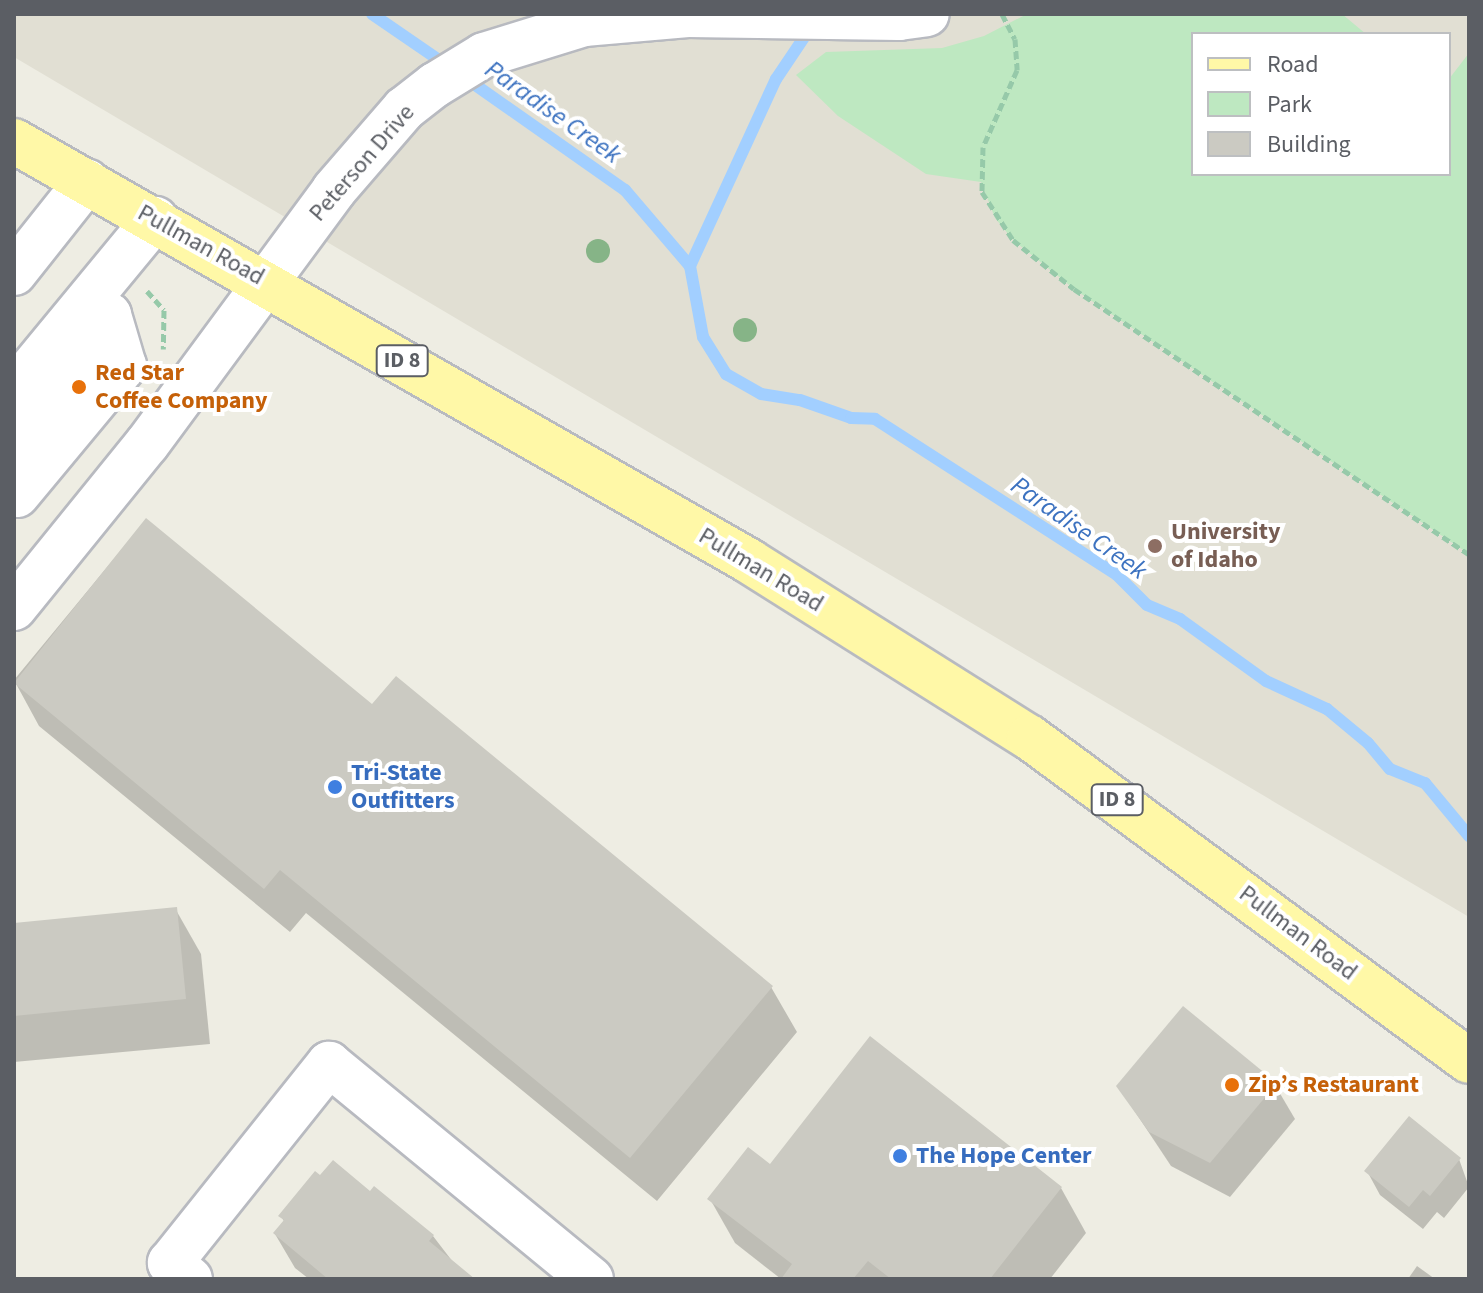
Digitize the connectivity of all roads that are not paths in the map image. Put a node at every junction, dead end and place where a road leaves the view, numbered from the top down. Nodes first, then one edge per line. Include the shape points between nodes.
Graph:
1 (927, 14) edge
2 (14, 141) edge
3 (87, 181) junction
4 (155, 219) junction
5 (14, 273) edge
6 (266, 280) junction
7 (14, 390) edge
8 (14, 441) edge
9 (17, 495) dead end
10 (14, 608) edge
11 (1469, 1061) edge
12 (172, 1274) edge
13 (591, 1279) edge

1 - 6 street, Peterson Drive via 688,15 584,24 484,55 404,109
2 - 3 main road, Pullman Road / ID 8
3 - 4 main road, Pullman Road / ID 8
3 - 5 street
4 - 6 main road, Pullman Road / ID 8
4 - 7 street
6 - 10 street, Peterson Drive via 147,444
6 - 11 main road, Pullman Road / ID 8 via 749,561 1029,737
8 - 9 street via 96,342 109,315 124,366
12 - 13 street via 329,1064

